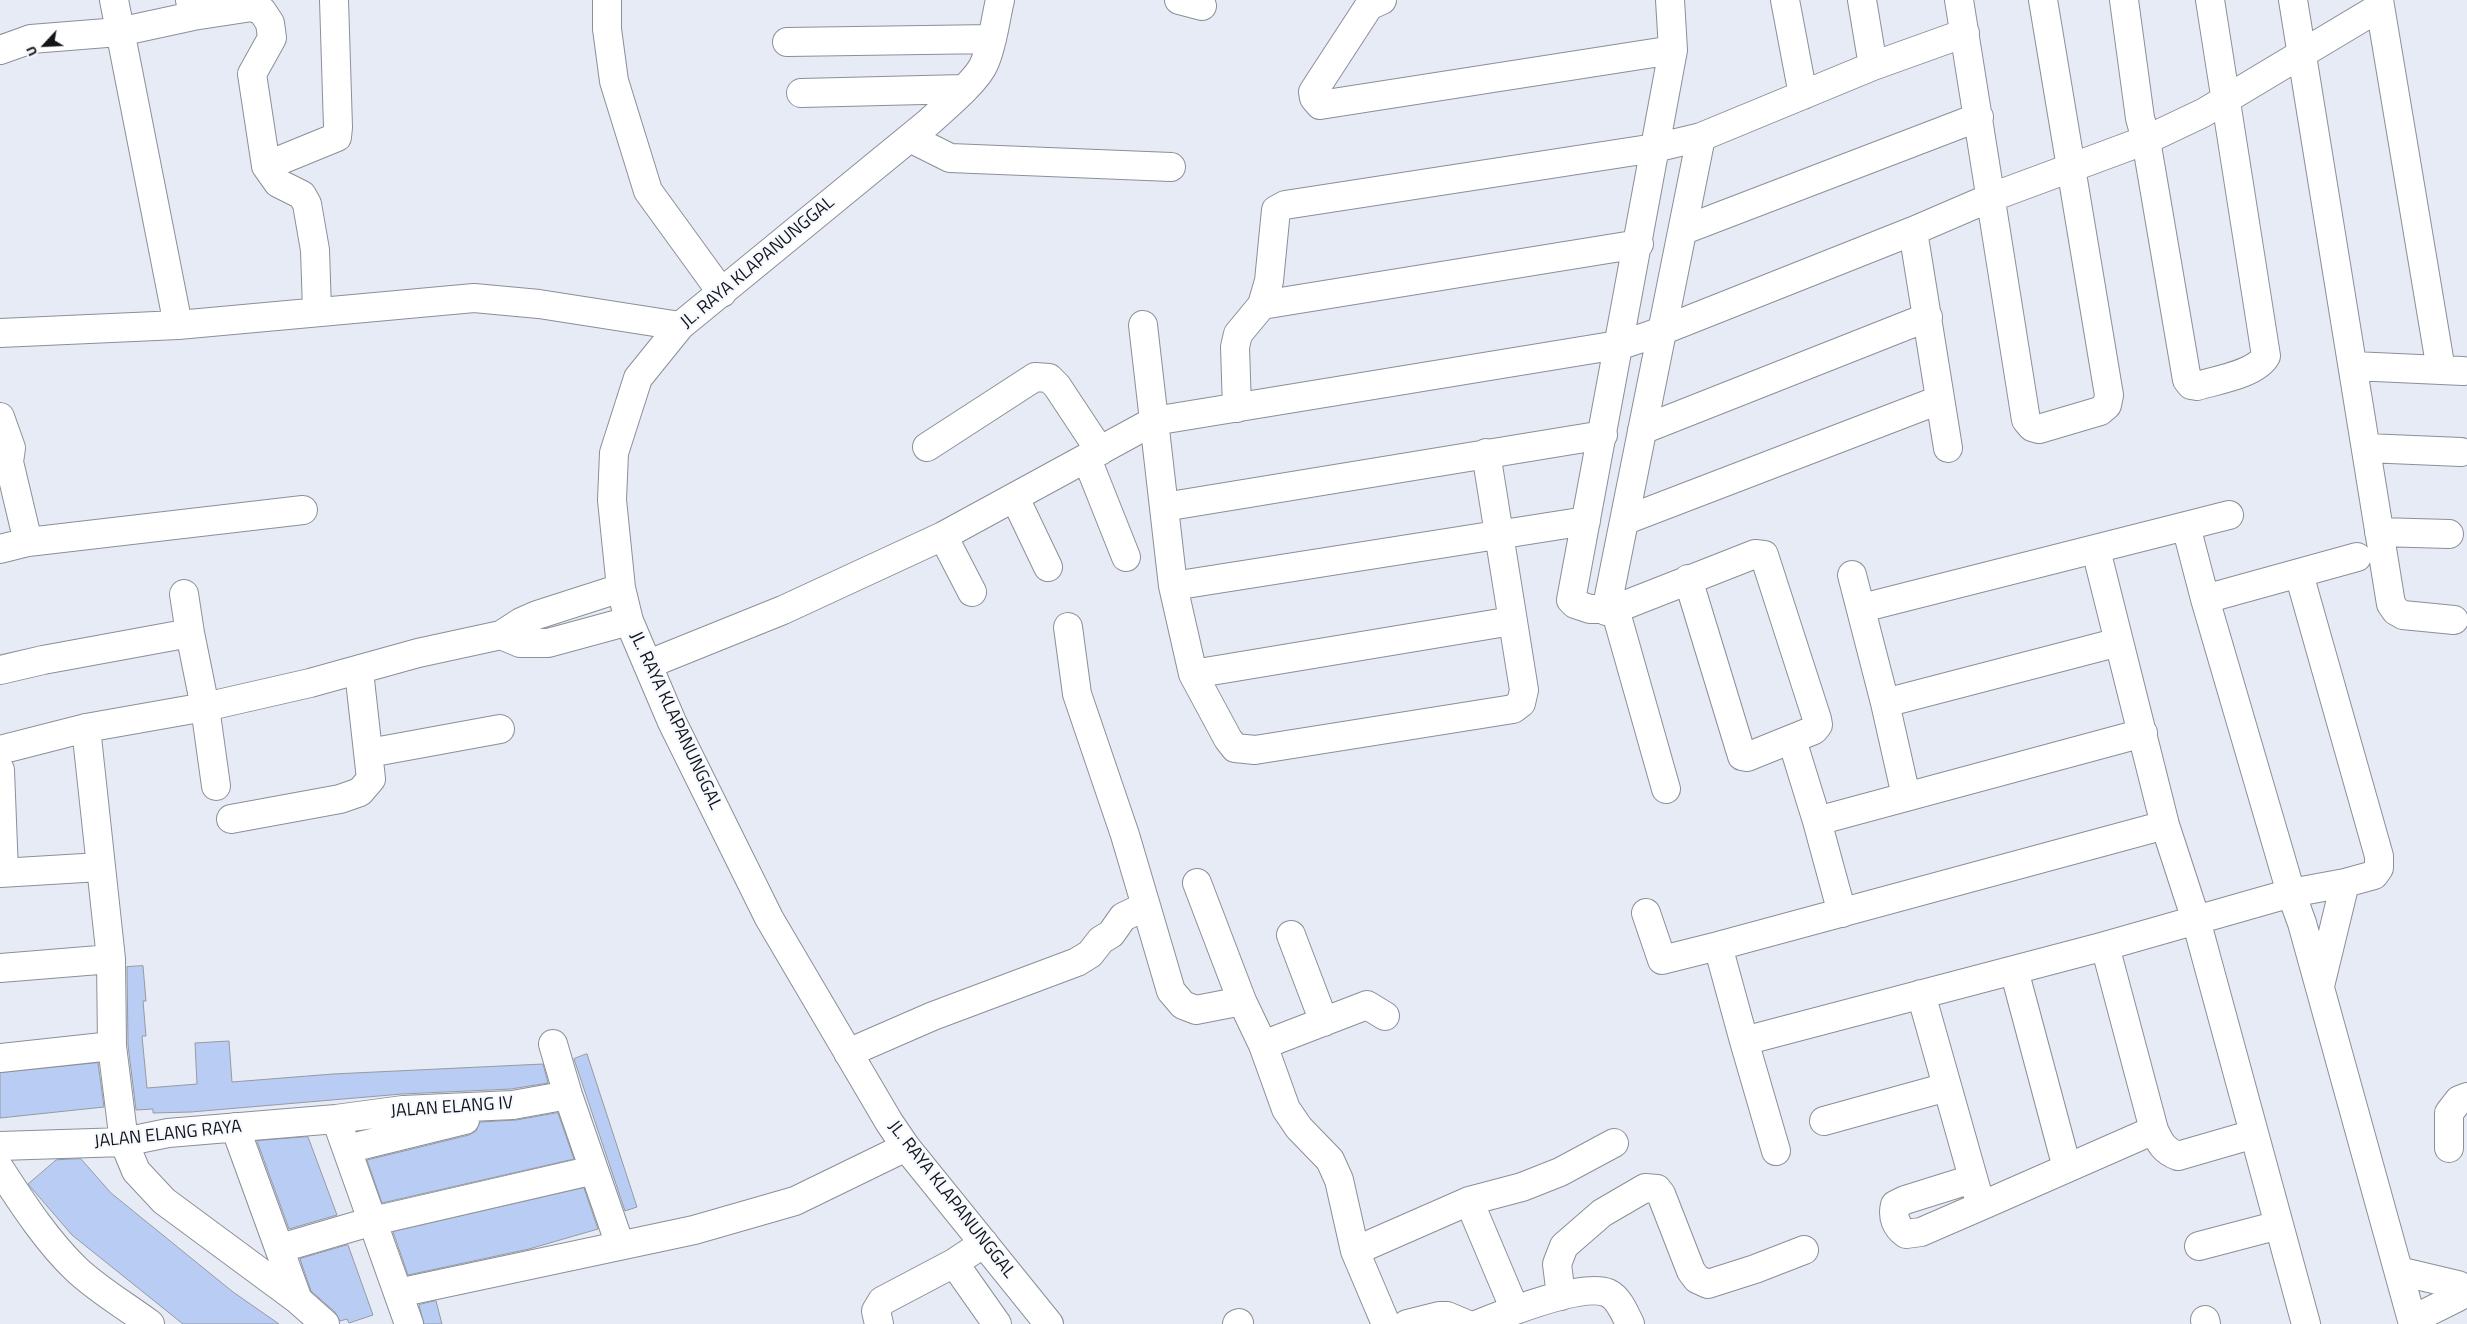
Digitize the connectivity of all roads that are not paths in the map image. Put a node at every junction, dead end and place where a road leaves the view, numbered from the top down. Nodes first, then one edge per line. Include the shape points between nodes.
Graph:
1 (114, 0) edge
2 (334, 0) edge
3 (607, 0) edge
4 (1000, 0) edge
5 (1382, 0) edge
6 (1670, 0) edge
7 (1785, 0) edge
8 (1862, 0) edge
9 (1959, 0) edge
10 (2044, 0) edge
11 (2124, 0) edge
12 (2210, 0) edge
13 (2294, 0) edge
14 (2379, 4) edge
15 (191, 8) edge
16 (119, 32) junction
17 (1965, 33) junction
18 (992, 39) junction
19 (786, 42) dead end
20 (0, 50) edge
21 (1673, 50) junction
22 (2302, 55) junction
23 (1873, 66) junction
24 (964, 89) junction
25 (801, 93) dead end
26 (1803, 95) junction
27 (2224, 99) junction
28 (1978, 117) junction
29 (1701, 137) junction
30 (910, 138) junction
31 (2146, 140) junction
32 (1655, 148) junction
33 (266, 166) junction
34 (1171, 167) dead end
35 (2071, 167) junction
36 (1992, 197) junction
37 (1684, 230) junction
38 (1913, 231) junction
39 (1639, 244) junction
40 (722, 293) junction
41 (1262, 305) junction
42 (317, 310) junction
43 (1928, 317) junction
44 (178, 325) junction
45 (1143, 325) dead end
46 (680, 326) junction
47 (1658, 332) junction
48 (0, 333) edge
49 (1621, 344) junction
50 (2353, 366) junction
51 (1939, 400) junction
52 (1237, 408) junction
53 (0, 417) edge
54 (1154, 421) junction
55 (1642, 430) junction
56 (1603, 435) junction
57 (927, 447) dead end
58 (1948, 448) dead end
59 (2366, 448) junction
60 (2461, 452) dead end
61 (1486, 453) junction
62 (1093, 455) junction
63 (1016, 498) junction
64 (1164, 507) junction
65 (303, 510) dead end
66 (2230, 514) dead end
67 (1626, 520) junction
68 (1586, 521) junction
69 (2186, 526) junction
70 (2379, 532) junction
71 (2449, 534) dead end
72 (943, 536) junction
73 (1498, 536) junction
74 (28, 542) junction
75 (0, 549) edge
76 (2096, 550) junction
77 (1126, 557) dead end
78 (2357, 557) dead end
79 (1048, 567) dead end
80 (2299, 574) junction
81 (1852, 575) dead end
82 (1688, 579) junction
83 (1173, 586) junction
84 (621, 588) junction
85 (972, 592) dead end
86 (184, 594) dead end
87 (2205, 599) junction
88 (1862, 608) junction
89 (1611, 610) junction
90 (2454, 620) dead end
91 (629, 621) junction
92 (1512, 621) junction
93 (1068, 627) dead end
94 (190, 633) junction
95 (501, 635) junction
96 (2119, 642) junction
97 (649, 664) junction
98 (0, 670) edge
99 (359, 671) junction
100 (1193, 674) junction
101 (1885, 703) junction
102 (205, 707) junction
103 (86, 728) junction
104 (500, 729) dead end
105 (2142, 733) junction
106 (0, 750) edge
107 (369, 753) junction
108 (1796, 753) dead end
109 (0, 770) edge
110 (216, 786) dead end
111 (1666, 789) dead end
112 (1906, 796) junction
113 (231, 819) dead end
114 (1817, 821) junction
115 (2165, 825) junction
116 (100, 867) junction
117 (2, 873) edge
118 (1197, 883) dead end
119 (2345, 883) junction
120 (2291, 893) junction
121 (1146, 906) junction
122 (1646, 913) dead end
123 (1842, 913) junction
124 (2196, 920) junction
125 (1291, 935) dead end
126 (1718, 946) junction
127 (2105, 946) junction
128 (111, 959) junction
129 (0, 968) edge
130 (2014, 970) junction
131 (2320, 987) junction
132 (1921, 994) junction
133 (1242, 1001) junction
134 (1385, 1016) dead end
135 (1324, 1022) junction
136 (1744, 1041) junction
137 (553, 1044) dead end
138 (1263, 1045) junction
139 (112, 1046) junction
140 (848, 1053) junction
141 (0, 1058) edge
142 (1947, 1087) junction
143 (568, 1095) junction
144 (2467, 1097) edge
145 (513, 1105) junction
146 (336, 1119) junction
147 (1824, 1121) dead end
148 (235, 1127) junction
149 (2154, 1130) junction
150 (2254, 1134) junction
151 (124, 1142) junction
152 (1614, 1142) dead end
153 (0, 1146) edge
154 (906, 1147) junction
155 (2449, 1148) dead end
156 (347, 1149) junction
157 (1776, 1151) dead end
158 (2067, 1168) junction
159 (0, 1169) edge
160 (594, 1170) junction
161 (1972, 1178) junction
162 (1469, 1201) junction
163 (1981, 1206) junction
164 (373, 1221) junction
165 (2278, 1224) junction
166 (984, 1243) junction
167 (620, 1245) junction
168 (2199, 1246) dead end
169 (281, 1248) junction
170 (1804, 1250) dead end
171 (1355, 1251) junction
172 (954, 1263) junction
173 (2399, 1271) junction
174 (398, 1293) junction
175 (1561, 1296) junction
176 (298, 1300) junction
177 (1515, 1310) junction
178 (1044, 1318) edge
179 (2412, 1322) edge
180 (150, 1324) edge
181 (325, 1324) edge
182 (409, 1324) edge
183 (879, 1324) edge
184 (996, 1324) edge
185 (1003, 1324) edge
186 (1386, 1324) edge
187 (1407, 1324) edge
188 (1466, 1324) edge
189 (1478, 1324) edge
190 (1630, 1324) edge
191 (2306, 1324) edge

1 - 16 street
2 - 33 street via 337,137
3 - 40 street via 614,81 648,191
4 - 18 street, JL. RAYA KLAPANUNGGAL
5 - 21 street via 1369,6 1313,92 1320,105
6 - 21 street
7 - 26 street
8 - 23 street
9 - 17 street
10 - 35 street
11 - 31 street via 2140,118
12 - 27 street
13 - 22 street
14 - 22 street
14 - 50 street via 2452,370
15 - 16 street
15 - 33 street via 252,7 262,11 270,23 272,38 252,74
16 - 20 street via 31,39
16 - 44 street
17 - 23 street
17 - 28 street
18 - 19 street
18 - 24 street, JL. RAYA KLAPANUNGGAL via 984,66
21 - 32 street
22 - 27 street
22 - 50 street
23 - 26 street
24 - 25 street
24 - 30 street, JL. RAYA KLAPANUNGGAL
26 - 29 street
27 - 31 street via 2203,113
27 - 31 street via 2266,356 2262,364 2253,369 2197,386 2187,380
28 - 36 street
28 - 37 street
29 - 32 street
29 - 37 street
30 - 34 street via 950,158
30 - 40 street, JL. RAYA KLAPANUNGGAL
31 - 35 street
32 - 39 street
32 - 41 street via 1285,205 1276,210
33 - 42 street via 278,183 302,195 307,204 315,250
35 - 36 street
35 - 36 street via 2109,396 2107,405 2100,411 2039,429 2026,420
36 - 38 street
37 - 47 street
38 - 43 street
38 - 47 street
39 - 41 street
39 - 49 street
40 - 46 street, JL. RAYA KLAPANUNGGAL
41 - 52 street via 1238,334 1235,346
42 - 44 street
42 - 46 street via 474,298 539,304
43 - 51 street
43 - 55 street
44 - 48 street
45 - 54 street
46 - 84 street, JL. RAYA KLAPANUNGGAL via 638,378 614,453 612,500
47 - 49 street
47 - 55 street
49 - 52 street
49 - 56 street
50 - 59 street
51 - 58 street
51 - 67 street
52 - 54 street
53 - 74 street via 7,430 11,448 9,462
54 - 62 street
54 - 64 street
55 - 67 street
56 - 61 street
56 - 68 street
57 - 62 street via 1035,377 1049,378 1058,386
59 - 60 street
59 - 70 street
61 - 64 street
61 - 73 street
62 - 63 street
62 - 77 street
63 - 72 street
63 - 79 street
64 - 83 street
65 - 74 street
66 - 69 street
67 - 89 street
68 - 73 street
68 - 89 street via 1571,600 1590,610
69 - 76 street
69 - 87 street
70 - 71 street
70 - 90 street via 2391,604 2396,611 2403,615
72 - 85 street
72 - 97 street via 783,610
73 - 83 street
73 - 92 street
74 - 75 street
76 - 88 street
76 - 96 street
78 - 80 street
80 - 87 street
80 - 119 street via 2379,856 2379,868 2374,875
81 - 88 street
82 - 82 street via 1755,554 1766,558 1817,719 1818,725 1814,730 1747,757 1742,756
82 - 89 street
83 - 100 street
84 - 91 street, JL. RAYA KLAPANUNGGAL
84 - 95 street via 537,615
86 - 94 street
87 - 120 street
88 - 101 street
89 - 111 street
91 - 95 street via 548,643 520,643
91 - 97 street, JL. RAYA KLAPANUNGGAL
92 - 100 street
92 - 100 street via 1524,690 1521,703 1513,710 1255,750 1236,748
93 - 121 street via 1077,694
94 - 98 street
94 - 102 street
95 - 99 street via 418,653
96 - 101 street
96 - 105 street
97 - 140 street, JL. RAYA KLAPANUNGGAL via 688,758 769,918
99 - 102 street
99 - 107 street
101 - 112 street
102 - 103 street
102 - 110 street
103 - 106 street
103 - 116 street
104 - 107 street
105 - 112 street
105 - 115 street
107 - 113 street via 371,779 360,792 340,799
108 - 114 street
109 - 117 street
112 - 114 street
114 - 123 street
115 - 123 street
115 - 124 street
116 - 117 street
116 - 128 street
118 - 133 street
119 - 120 street
119 - 131 street
120 - 124 street
120 - 131 street
121 - 133 street via 1171,990 1183,1005 1196,1010
121 - 140 street via 1123,917 1112,934 1077,962 933,1016
122 - 126 street via 1662,960
123 - 126 street
124 - 127 street
124 - 150 street
125 - 135 street
126 - 136 street
127 - 130 street
127 - 149 street
128 - 129 street
128 - 139 street
130 - 132 street
130 - 158 street
131 - 173 street
132 - 136 street
132 - 142 street
133 - 138 street
134 - 135 street via 1367,1005
135 - 138 street
136 - 157 street
137 - 143 street
138 - 171 street via 1286,1109 1298,1128 1330,1160 1339,1180
139 - 141 street
139 - 151 street
140 - 154 street, JL. RAYA KLAPANUNGGAL
142 - 147 street
142 - 161 street
143 - 145 street, JALAN ELANG IV
143 - 160 street
144 - 155 street via 2459,1100 2449,1112
145 - 146 street, JALAN ELANG IV via 403,1110
145 - 156 street
146 - 148 street, JALAN ELANG RAYA
146 - 156 street
148 - 151 street, JALAN ELANG RAYA via 168,1133
148 - 169 street
149 - 150 street via 2167,1152 2178,1156
149 - 158 street
150 - 165 street
151 - 153 street, JALAN ELANG RAYA
151 - 176 street via 136,1172 164,1201
152 - 162 street via 1560,1172
154 - 166 street, JL. RAYA KLAPANUNGGAL
154 - 167 street via 794,1201 694,1230
156 - 164 street
158 - 163 street
159 - 180 street via 28,1212 78,1271
160 - 164 street
160 - 167 street
161 - 163 street
161 - 163 street via 1905,1200 1895,1206 1893,1213 1899,1229 1906,1234 1921,1232
162 - 171 street
162 - 177 street
164 - 169 street
164 - 174 street
165 - 168 street
165 - 191 street
166 - 172 street
166 - 178 street, JL. RAYA KLAPANUNGGAL
167 - 174 street
169 - 176 street
170 - 175 street via 1708,1284 1690,1271 1661,1194 1657,1189 1645,1188 1602,1213 1564,1246 1556,1264
171 - 186 street
172 - 183 street via 882,1301 876,1311
172 - 184 street
173 - 179 street
173 - 179 street via 2458,1285 2460,1292 2458,1297
174 - 182 street
175 - 177 street
175 - 190 street via 1591,1291 1608,1293 1623,1309
176 - 181 street
177 - 189 street
178 - 185 street
187 - 188 street via 1439,1316 1448,1316

